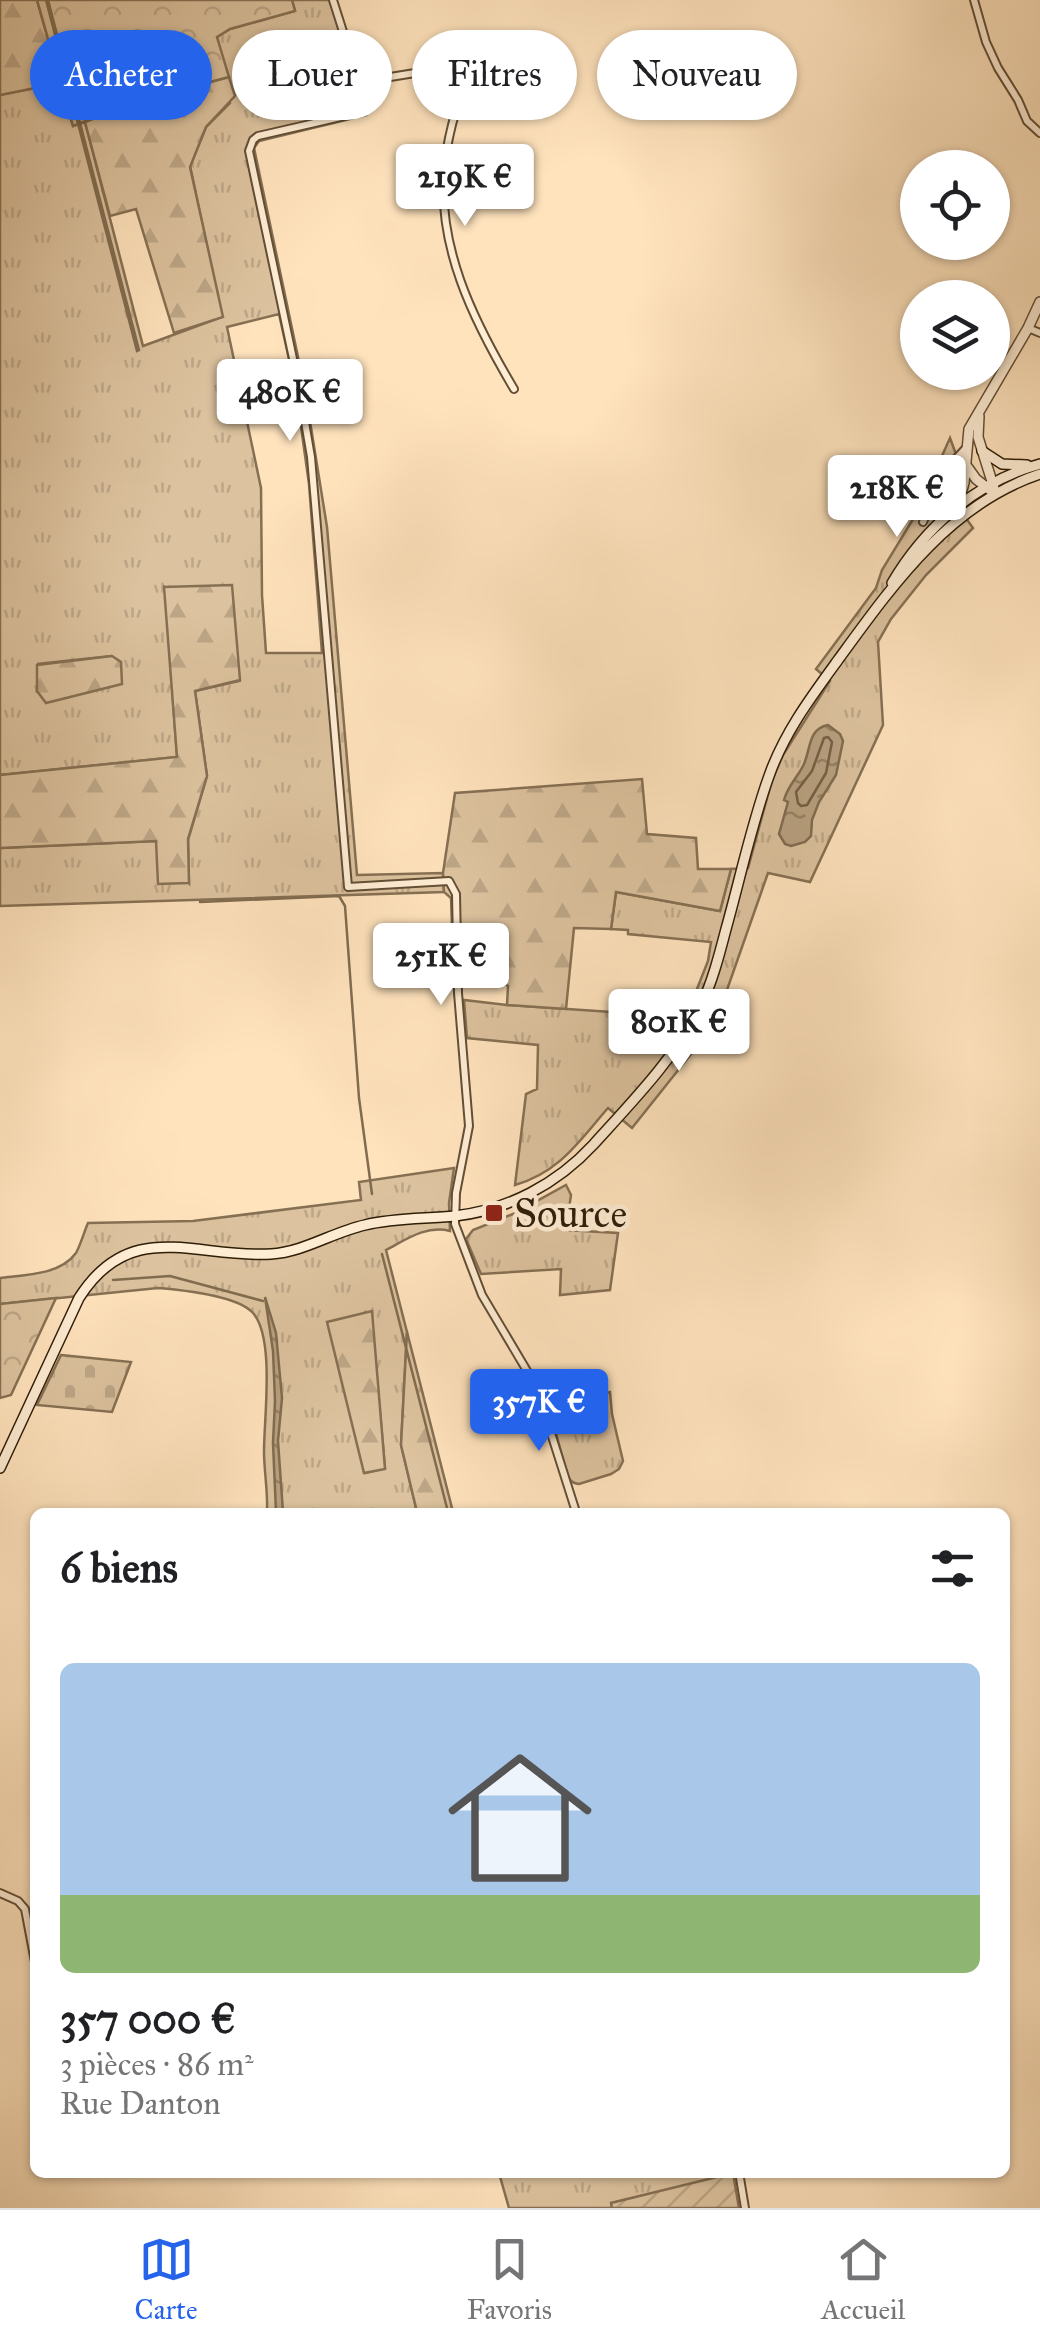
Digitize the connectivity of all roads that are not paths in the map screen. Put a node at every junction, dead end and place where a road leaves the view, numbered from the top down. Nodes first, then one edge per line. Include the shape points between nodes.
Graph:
1 (333, 0) edge
2 (974, 0) edge
3 (343, 30) edge
4 (392, 77) edge
5 (323, 120) edge
6 (1040, 133) edge
7 (1040, 302) edge
8 (1028, 328) junction
9 (1040, 333) edge
10 (514, 388) dead end
11 (981, 409) junction
12 (966, 448) junction
13 (982, 451) junction
14 (965, 463) junction
15 (1040, 464) edge
16 (1040, 474) edge
17 (991, 488) junction
18 (957, 507) junction
19 (923, 522) dead end
20 (877, 607) junction
21 (454, 1216) junction
22 (0, 1468) edge
23 (575, 1508) edge
24 (0, 1893) edge
25 (30, 1939) edge
26 (739, 2178) edge
27 (745, 2208) edge

1 - 3 street
2 - 6 street via 998,68
4 - 10 street via 470,64 445,160 444,219 473,315
5 - 21 street via 258,136 249,151 311,457 348,886 449,881 456,894 469,1126
7 - 8 main road
8 - 9 street
8 - 11 main road
11 - 12 main road
11 - 13 main road
12 - 13 main road
12 - 14 main road
12 - 19 street via 949,466
13 - 15 main road via 1002,464
13 - 17 main road
14 - 17 main road
14 - 18 main road
15 - 17 main road
16 - 17 main road
17 - 18 main road
17 - 20 main road
18 - 20 main road via 918,544
20 - 21 main road via 783,742 714,973 680,1041 563,1173 507,1204
21 - 22 main road via 374,1222 269,1254 173,1246 145,1248 114,1262 72,1311
21 - 23 street via 482,1295 530,1375
24 - 25 street via 23,1906
26 - 27 street

